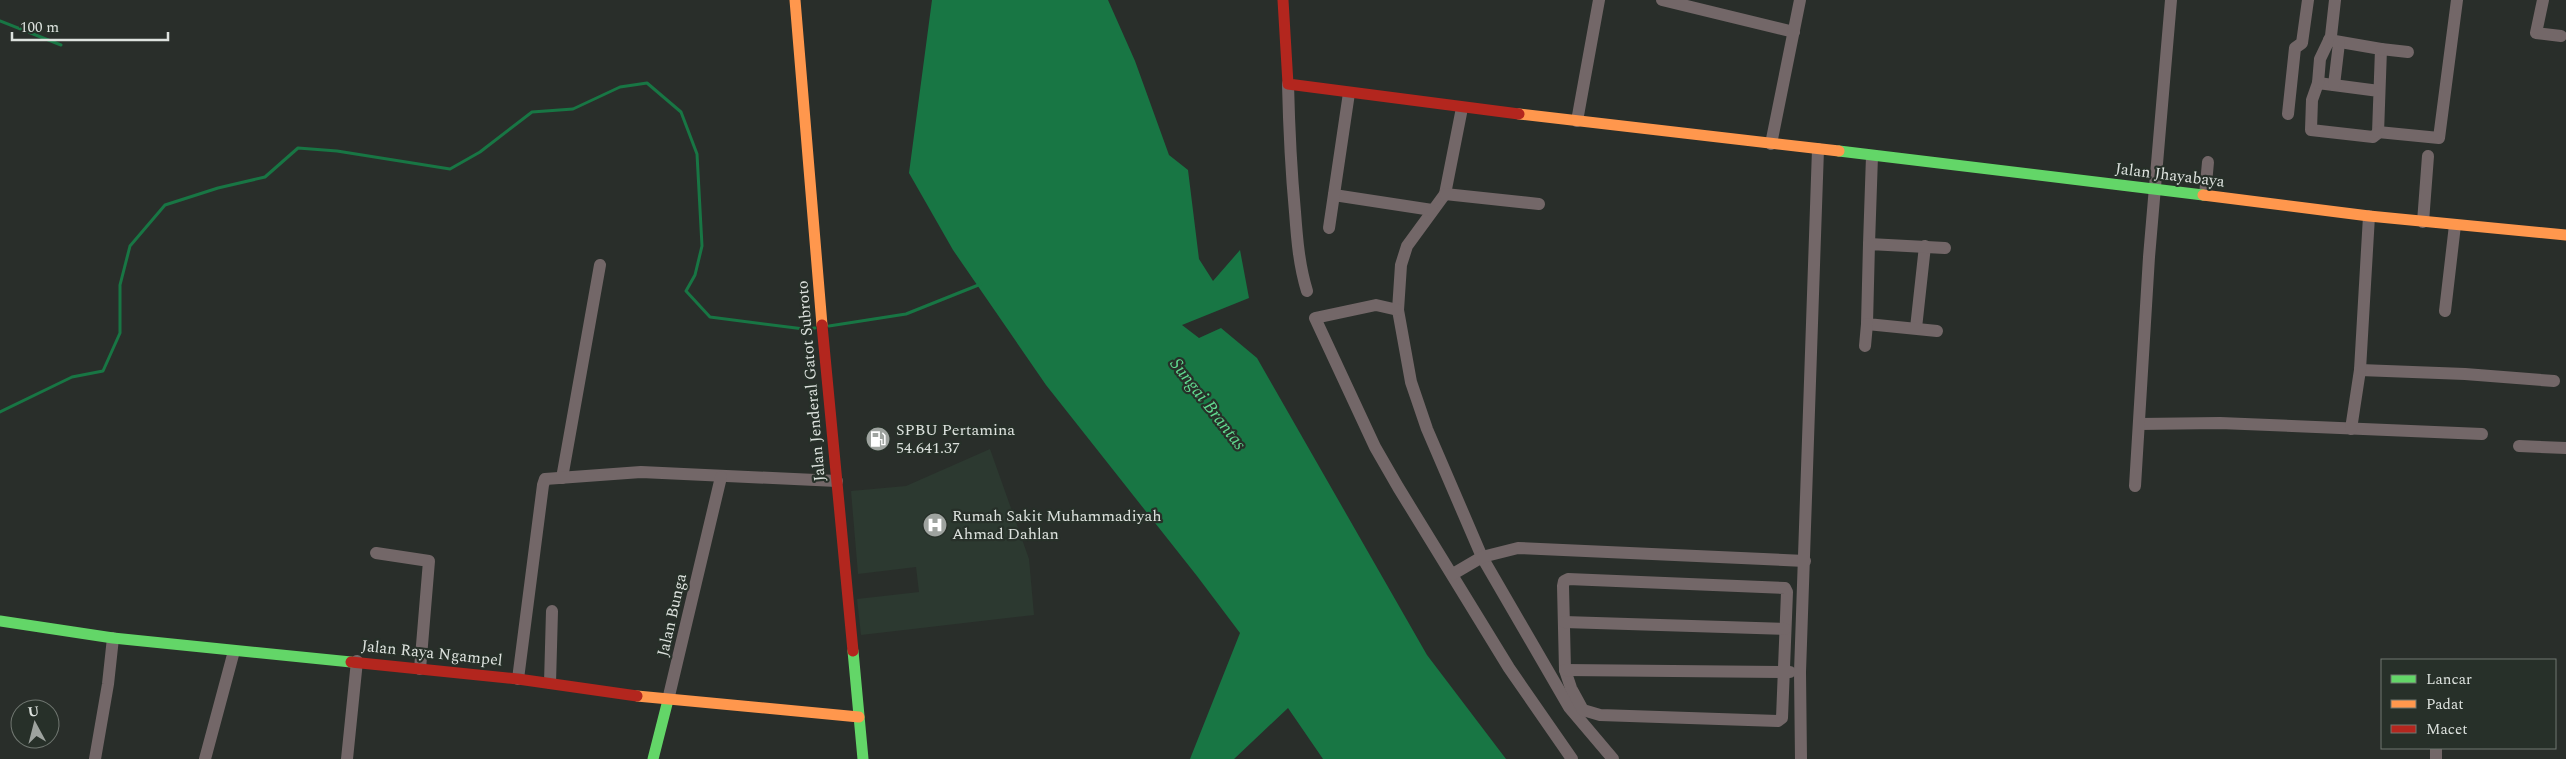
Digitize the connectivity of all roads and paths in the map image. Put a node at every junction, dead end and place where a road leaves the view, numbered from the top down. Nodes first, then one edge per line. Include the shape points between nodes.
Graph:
1 (795, 0) edge
2 (1283, 0) edge
3 (1599, 0) edge
4 (1662, 0) edge
5 (1800, 0) edge
6 (2171, 0) edge
7 (2308, 0) edge
8 (2334, 0) edge
9 (2457, 0) edge
10 (2543, 0) edge
11 (1794, 32) junction
12 (2561, 36) dead end
13 (2334, 42) junction
14 (2381, 48) junction
15 (2408, 52) dead end
16 (2318, 83) junction
17 (1288, 84) junction
18 (2334, 85) junction
19 (2379, 91) junction
20 (1349, 93) junction
21 (1462, 108) junction
22 (2288, 114) dead end
23 (1577, 120) junction
24 (2378, 132) junction
25 (1771, 144) junction
26 (1818, 149) junction
27 (1872, 156) junction
28 (2428, 156) dead end
29 (2208, 162) dead end
30 (2154, 189) junction
31 (1444, 194) junction
32 (1334, 195) junction
33 (2205, 195) junction
34 (1539, 204) dead end
35 (1432, 210) junction
36 (2368, 216) junction
37 (2423, 222) junction
38 (2455, 225) junction
39 (1329, 228) dead end
40 (2566, 235) edge
41 (1869, 244) junction
42 (1925, 246) junction
43 (1945, 248) dead end
44 (600, 265) dead end
45 (1307, 291) dead end
46 (1398, 310) junction
47 (2445, 312) dead end
48 (1866, 324) junction
49 (1916, 328) junction
50 (1937, 331) dead end
51 (1865, 346) dead end
52 (2360, 370) junction
53 (2554, 381) dead end
54 (2138, 424) junction
55 (2351, 429) junction
56 (2482, 434) dead end
57 (2520, 446) dead end
58 (2566, 448) edge
59 (721, 477) junction
60 (562, 478) junction
61 (836, 481) junction
62 (2135, 486) dead end
63 (376, 553) dead end
64 (1482, 557) junction
65 (1805, 561) junction
66 (1453, 574) junction
67 (552, 611) dead end
68 (0, 620) edge
69 (1564, 622) junction
70 (1785, 629) junction
71 (113, 638) junction
72 (234, 650) junction
73 (357, 661) junction
74 (420, 669) junction
75 (1565, 670) junction
76 (1783, 672) junction
77 (1800, 672) junction
78 (518, 679) junction
79 (550, 683) junction
80 (668, 700) junction
81 (860, 717) junction
82 (94, 759) edge
83 (205, 759) edge
84 (347, 759) edge
85 (652, 759) edge
86 (863, 759) edge
87 (1572, 759) edge
88 (1613, 759) edge
89 (1801, 759) edge

1 - 61 street, Jalan Jenderal Gatot Subroto
2 - 17 street
3 - 23 street
4 - 11 street
5 - 11 street
6 - 30 street
7 - 22 street via 2302,43 2295,48
8 - 13 street
9 - 24 street via 2438,138
10 - 12 street via 2536,32
11 - 25 street
13 - 14 street
13 - 16 street via 2320,59
13 - 18 street
14 - 15 street
14 - 19 street
16 - 18 street
16 - 24 street via 2312,100 2311,130 2373,137
17 - 20 street, Jalan Jhayabaya
17 - 45 street via 1290,160 1298,249
18 - 19 street
19 - 24 street
20 - 21 street, Jalan Jhayabaya
20 - 32 street
21 - 23 street, Jalan Jhayabaya
21 - 31 street
23 - 25 street, Jalan Jhayabaya
25 - 26 street, Jalan Jhayabaya
26 - 27 street, Jalan Jhayabaya
26 - 65 street
27 - 30 street, Jalan Jhayabaya
27 - 41 street
28 - 37 street
29 - 33 street
30 - 33 street, Jalan Jhayabaya
30 - 54 street
31 - 34 street
31 - 35 street
32 - 35 street
32 - 39 street
33 - 36 street, Jalan Jhayabaya
35 - 46 street via 1405,252
36 - 37 street, Jalan Jhayabaya
36 - 52 street
37 - 38 street, Jalan Jhayabaya
38 - 40 street, Jalan Jhayabaya
38 - 47 street
41 - 42 street
41 - 48 street
42 - 43 street
42 - 49 street
44 - 60 street
46 - 64 street via 1411,382 1427,429
46 - 66 street via 1376,305 1315,318 1375,447
48 - 49 street
48 - 51 street
49 - 50 street
52 - 53 street
52 - 55 street
54 - 55 street via 2220,423
54 - 62 street
55 - 56 street
57 - 58 street
59 - 60 street via 641,472
59 - 61 street
59 - 80 street, Jalan Bunga
60 - 78 street via 546,479 542,485
61 - 81 street, Jalan Jenderal Gatot Subroto
63 - 74 street via 429,561
64 - 65 street via 1518,548
64 - 66 street
64 - 88 street via 1569,707
65 - 77 street
66 - 87 street via 1510,668
67 - 79 street
68 - 71 street, Jalan Raya Ngampel
69 - 70 street
69 - 70 street via 1564,581 1578,580 1783,587 1787,592
69 - 75 street
70 - 76 street
71 - 72 street, Jalan Raya Ngampel
71 - 82 street
72 - 73 street, Jalan Raya Ngampel
72 - 83 street
73 - 74 street, Jalan Raya Ngampel
73 - 84 street
74 - 78 street, Jalan Raya Ngampel
75 - 76 street
75 - 76 street via 1578,702 1583,710 1590,713 1778,721 1782,718
76 - 77 street
77 - 89 street
78 - 79 street, Jalan Raya Ngampel
79 - 80 street, Jalan Raya Ngampel
80 - 81 street, Jalan Raya Ngampel
80 - 85 street, Jalan Bunga
81 - 86 street, Jalan Jenderal Gatot Subroto

